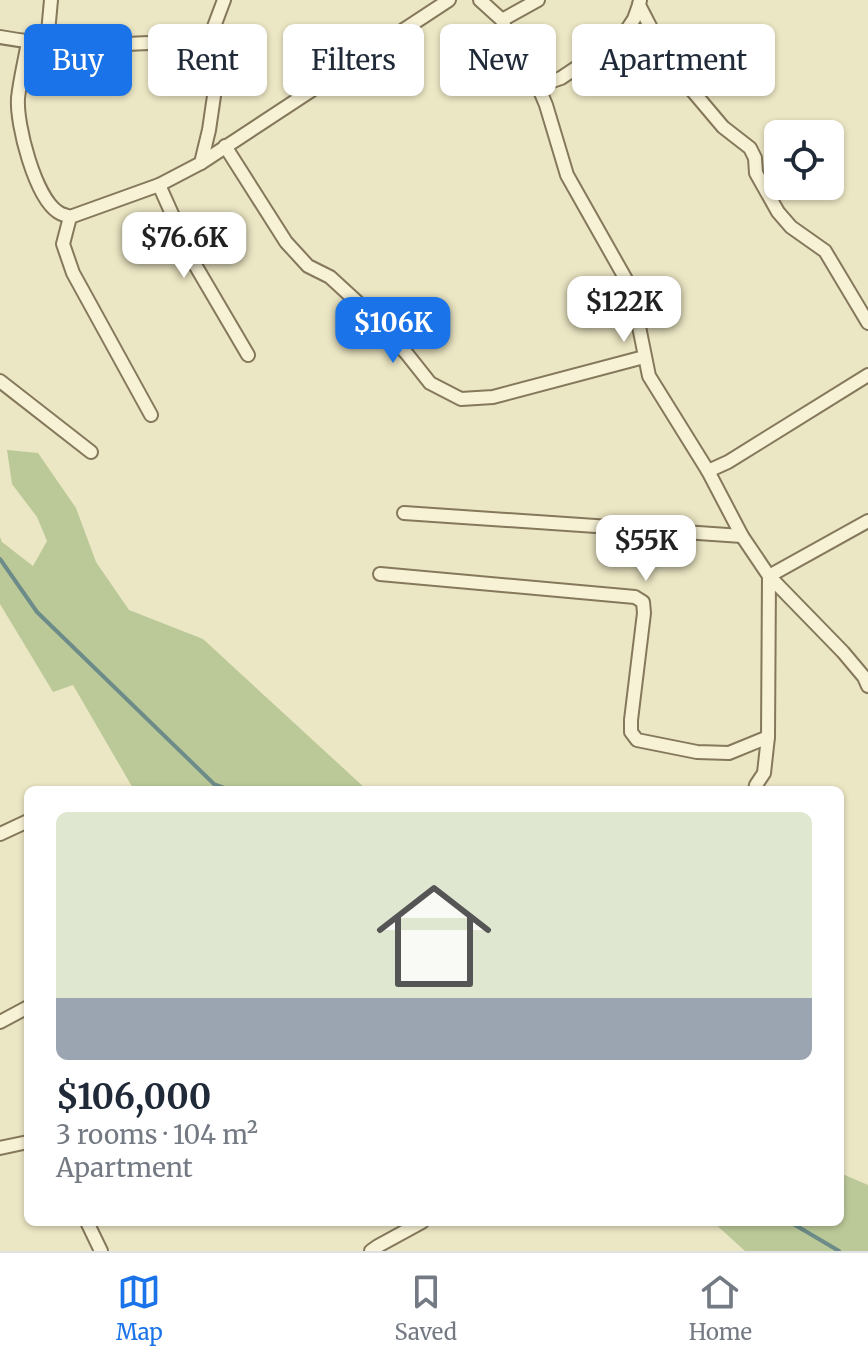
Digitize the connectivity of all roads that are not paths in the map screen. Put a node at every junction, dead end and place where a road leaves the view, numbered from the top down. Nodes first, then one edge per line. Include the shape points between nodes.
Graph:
1 (51, 0) edge
2 (224, 0) edge
3 (449, 0) edge
4 (480, 0) edge
5 (538, 0) edge
6 (639, 2) edge
7 (502, 20) junction
8 (49, 24) edge
9 (215, 24) edge
10 (504, 24) edge
11 (0, 37) edge
12 (24, 41) edge
13 (24, 65) edge
14 (556, 80) edge
15 (214, 96) edge
16 (542, 96) edge
17 (225, 146) junction
18 (201, 163) junction
19 (159, 185) junction
20 (70, 217) junction
21 (868, 323) edge
22 (248, 355) dead end
23 (644, 357) junction
24 (868, 375) edge
25 (0, 381) edge
26 (151, 415) dead end
27 (91, 452) dead end
28 (708, 471) junction
29 (404, 513) dead end
30 (868, 521) edge
31 (742, 536) junction
32 (380, 574) dead end
33 (769, 576) junction
34 (868, 686) edge
35 (768, 737) junction
36 (756, 786) edge
37 (24, 823) edge
38 (0, 834) edge
39 (24, 1009) edge
40 (0, 1022) edge
41 (24, 1143) edge
42 (0, 1148) edge
43 (89, 1226) edge
44 (415, 1226) edge
45 (101, 1251) edge
46 (371, 1251) edge

1 - 8 street
2 - 9 street
3 - 17 street
4 - 7 street
5 - 7 street
6 - 14 street via 622,37
6 - 21 street via 669,63 723,127 750,148 756,173 778,212 825,251
7 - 10 street
11 - 12 street
13 - 20 street via 18,100 22,138 44,195 58,213
15 - 18 street
16 - 23 street via 567,175 628,283
17 - 18 street
17 - 23 street via 286,242 308,266 330,277 367,311 430,383 461,399 493,397
18 - 19 street
19 - 20 street
19 - 22 street via 194,263
20 - 26 street via 63,244 73,273
23 - 28 street via 649,376
24 - 28 street
25 - 27 street
28 - 31 street
29 - 31 street
30 - 33 street
31 - 33 street
32 - 35 street via 635,597 643,602 644,613 631,720 637,740 729,753
33 - 34 street via 843,652
33 - 35 street
35 - 36 street via 764,773
37 - 38 street
39 - 40 street
41 - 42 street
43 - 45 street
44 - 46 street

